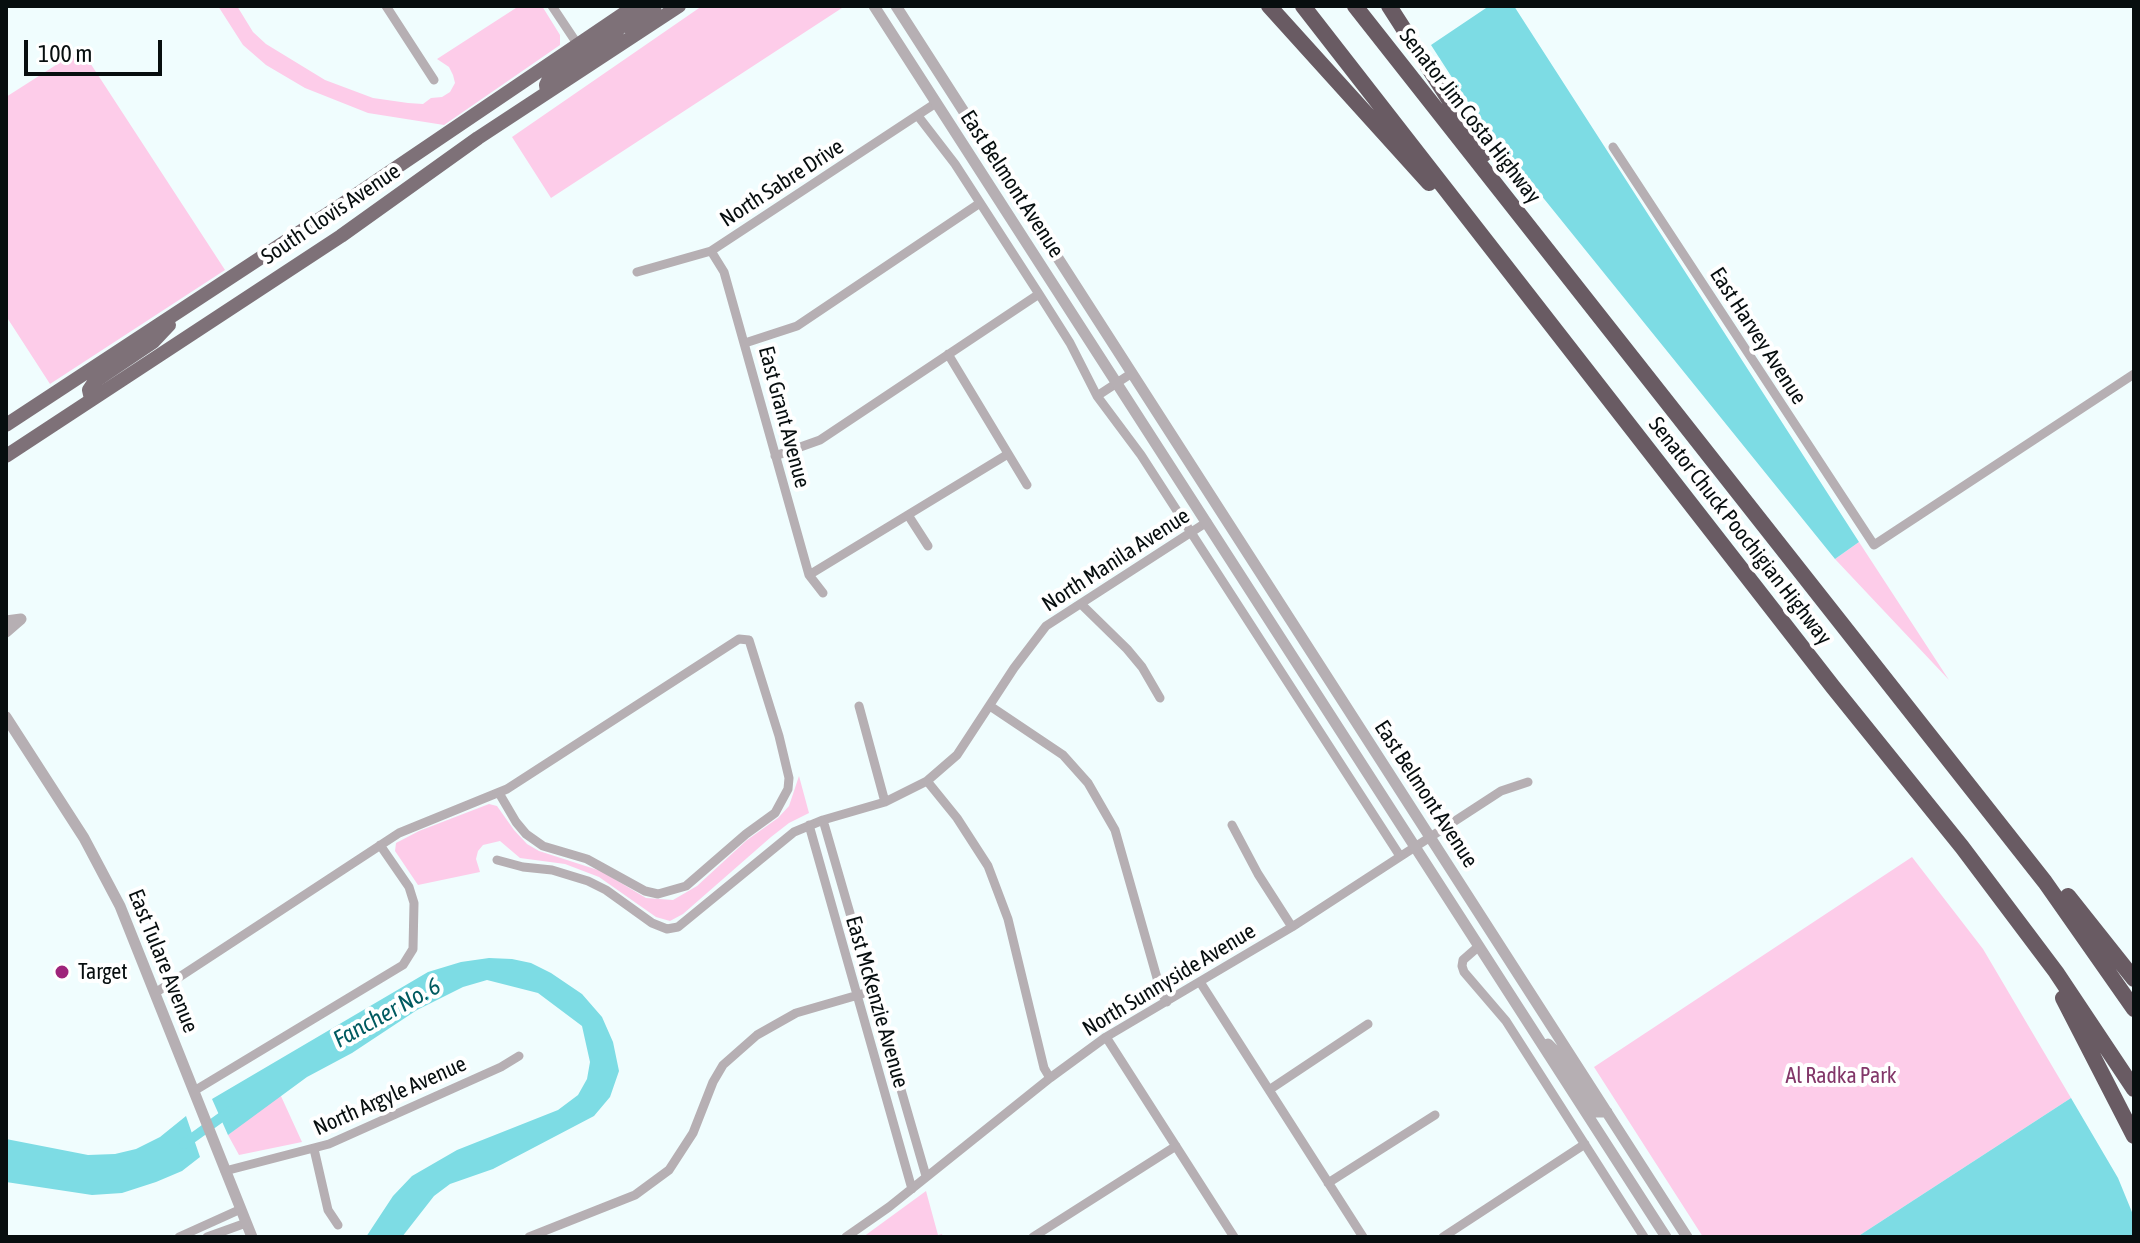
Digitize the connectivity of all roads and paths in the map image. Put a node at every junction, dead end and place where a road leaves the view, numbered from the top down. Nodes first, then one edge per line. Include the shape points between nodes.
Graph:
1 (386, 6) edge
2 (552, 6) edge
3 (637, 6) edge
4 (655, 6) edge
5 (679, 6) edge
6 (874, 6) edge
7 (896, 6) edge
8 (1269, 6) edge
9 (1303, 6) edge
10 (1355, 6) edge
11 (1389, 6) edge
12 (578, 45) junction
13 (611, 49) junction
14 (434, 80) dead end
15 (547, 92) junction
16 (936, 103) junction
17 (918, 116) junction
18 (1613, 147) dead end
19 (980, 203) junction
20 (711, 251) junction
21 (1549, 253) junction
22 (637, 272) dead end
23 (1517, 281) junction
24 (1039, 294) junction
25 (186, 307) junction
26 (745, 343) junction
27 (948, 354) junction
28 (1132, 373) junction
29 (2134, 374) edge
30 (1117, 382) junction
31 (1097, 396) junction
32 (91, 399) junction
33 (6, 425) edge
34 (1008, 454) junction
35 (6, 456) edge
36 (775, 456) junction
37 (1027, 485) dead end
38 (908, 515) junction
39 (1207, 522) junction
40 (1191, 533) junction
41 (928, 546) dead end
42 (809, 575) junction
43 (823, 593) dead end
44 (1082, 605) junction
45 (6, 621) edge
46 (6, 632) edge
47 (1160, 698) dead end
48 (859, 706) dead end
49 (990, 706) junction
50 (6, 717) edge
51 (927, 781) junction
52 (1528, 782) dead end
53 (499, 793) junction
54 (885, 802) junction
55 (1986, 809) junction
56 (823, 820) junction
57 (809, 825) junction
58 (1232, 825) dead end
59 (1430, 837) junction
60 (380, 845) junction
61 (1416, 846) junction
62 (1400, 856) junction
63 (497, 860) dead end
64 (2020, 923) junction
65 (1292, 927) junction
66 (1479, 946) junction
67 (2134, 979) edge
68 (1200, 982) junction
69 (872, 991) junction
70 (155, 993) junction
71 (856, 995) junction
72 (1167, 1002) junction
73 (2134, 1009) edge
74 (1368, 1024) dead end
75 (1533, 1030) junction
76 (1106, 1037) junction
77 (519, 1056) dead end
78 (1050, 1078) junction
79 (2134, 1089) edge
80 (1269, 1090) junction
81 (194, 1091) junction
82 (1607, 1112) junction
83 (1435, 1115) dead end
84 (2134, 1136) edge
85 (1585, 1144) junction
86 (1176, 1146) junction
87 (314, 1149) junction
88 (225, 1171) junction
89 (926, 1176) junction
90 (1328, 1183) junction
91 (912, 1189) junction
92 (241, 1209) junction
93 (246, 1223) junction
94 (338, 1225) dead end
95 (1642, 1236) edge
96 (179, 1237) edge
97 (207, 1237) edge
98 (252, 1237) edge
99 (529, 1237) edge
100 (846, 1237) edge
101 (1033, 1237) edge
102 (1234, 1237) edge
103 (1363, 1237) edge
104 (1443, 1237) edge
105 (1666, 1237) edge
106 (1687, 1237) edge

1 - 14 street
2 - 12 street
3 - 12 main road, South Clovis Avenue
3 - 15 main road via 612,36 550,77
4 - 13 main road
5 - 13 main road, South Clovis Avenue
6 - 16 street, East Belmont Avenue
7 - 28 street, East Belmont Avenue
8 - 23 highway
9 - 23 highway, Senator Chuck Poochigian Highway
10 - 21 highway, Senator Jim Costa Highway
11 - 21 highway
12 - 25 main road, South Clovis Avenue
13 - 15 main road, South Clovis Avenue
15 - 32 main road, South Clovis Avenue via 353,228
16 - 17 street, North Sabre Drive
16 - 30 street, East Belmont Avenue
17 - 19 street
17 - 20 street, North Sabre Drive
18 - 29 street, East Harvey Avenue via 1874,545
19 - 24 street
19 - 26 street via 797,326
20 - 22 street, North Sabre Drive
20 - 26 street, East Grant Avenue via 724,272
21 - 55 highway, Senator Chuck Poochigian Highway
23 - 64 highway, Senator Chuck Poochigian Highway
24 - 27 street
24 - 31 street
25 - 32 main road via 153,342 95,381
25 - 33 main road, South Clovis Avenue
26 - 36 street, East Grant Avenue
27 - 34 street
27 - 36 street via 820,440
28 - 30 street
28 - 59 street, East Belmont Avenue
30 - 31 street
30 - 39 street, East Belmont Avenue
31 - 40 street
32 - 35 main road, South Clovis Avenue
34 - 37 street
34 - 38 street
36 - 42 street, East Grant Avenue
38 - 41 street
38 - 42 street
39 - 40 street, North Manila Avenue
39 - 61 street, East Belmont Avenue
40 - 44 street, North Manila Avenue
40 - 62 street
42 - 43 street, East Grant Avenue
44 - 47 street via 1127,649
44 - 49 street, North Manila Avenue via 1046,626
45 - 46 street via 21,619
48 - 54 street
49 - 51 street, North Manila Avenue via 957,755
49 - 72 street via 1063,755 1088,783 1115,830
50 - 70 street, East Tulare Avenue via 103,870
51 - 54 street, North Manila Avenue
51 - 78 street via 988,866 1008,919
52 - 59 street, North Sunnyside Avenue via 1501,791
53 - 53 street via 739,639 749,640 779,736 788,789 775,813 686,886 658,894 645,891 587,859 543,846 516,822
53 - 60 street
54 - 56 street, North Manila Avenue
55 - 67 highway via 2052,876
55 - 73 highway, Senator Chuck Poochigian Highway via 2070,915
56 - 57 street, North Manila Avenue
56 - 69 street, East McKenzie Avenue
57 - 63 street, North Manila Avenue via 672,929 659,927 606,890 569,874
57 - 71 street, East McKenzie Avenue
58 - 65 street
59 - 61 street, North Sunnyside Avenue
59 - 82 street, East Belmont Avenue
60 - 70 street
60 - 81 street via 414,903 413,949 403,965
61 - 62 street, North Sunnyside Avenue
61 - 66 street, East Belmont Avenue
62 - 65 street, North Sunnyside Avenue
64 - 79 highway, Senator Chuck Poochigian Highway
64 - 84 highway
65 - 68 street, North Sunnyside Avenue
66 - 75 street, East Belmont Avenue
66 - 85 street via 1463,960 1464,972 1506,1021
68 - 72 street, North Sunnyside Avenue
68 - 80 street
69 - 71 street
69 - 89 street, East McKenzie Avenue
70 - 81 street, East Tulare Avenue
71 - 91 street, East McKenzie Avenue
71 - 99 street via 796,1013 739,1049 713,1082 681,1154 653,1184
72 - 76 street, North Sunnyside Avenue
74 - 80 street
75 - 82 street via 1560,1056 1596,1112
75 - 105 street, East Belmont Avenue
76 - 78 street, North Sunnyside Avenue
76 - 86 street
77 - 87 street, North Argyle Avenue
78 - 89 street, North Sunnyside Avenue
80 - 90 street
81 - 88 street, East Tulare Avenue
82 - 106 street, East Belmont Avenue
83 - 90 street
85 - 95 street
85 - 104 street
86 - 101 street
86 - 102 street
87 - 88 street, North Argyle Avenue
87 - 94 street via 328,1210
88 - 92 street, East Tulare Avenue
89 - 91 street, North Sunnyside Avenue
90 - 103 street
91 - 100 street, North Sunnyside Avenue
92 - 93 street, East Tulare Avenue
92 - 96 street
93 - 97 street
93 - 98 street, East Tulare Avenue

